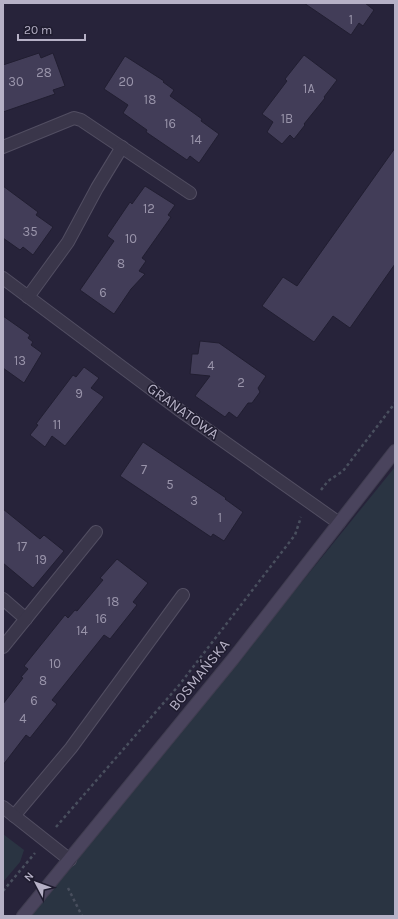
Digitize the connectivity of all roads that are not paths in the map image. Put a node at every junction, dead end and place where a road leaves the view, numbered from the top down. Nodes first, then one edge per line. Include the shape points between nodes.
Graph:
1 (3, 147) edge
2 (122, 147) junction
3 (190, 193) dead end
4 (3, 278) edge
5 (28, 297) junction
6 (395, 451) edge
7 (340, 523) junction
8 (96, 532) dead end
9 (183, 595) dead end
10 (3, 600) edge
11 (26, 619) junction
12 (3, 647) edge
13 (3, 807) edge
14 (14, 816) junction
15 (70, 860) junction
16 (23, 916) edge

1 - 2 street via 74,118
2 - 3 street
2 - 5 street via 68,242
4 - 5 street, GRANATOWA
5 - 7 street, GRANATOWA via 178,409
6 - 7 street, BOSMAŃSKA
7 - 15 street, BOSMAŃSKA
8 - 11 street
9 - 14 street via 71,748
10 - 11 street
11 - 12 street
13 - 14 street
14 - 15 street
15 - 16 street, BOSMAŃSKA

